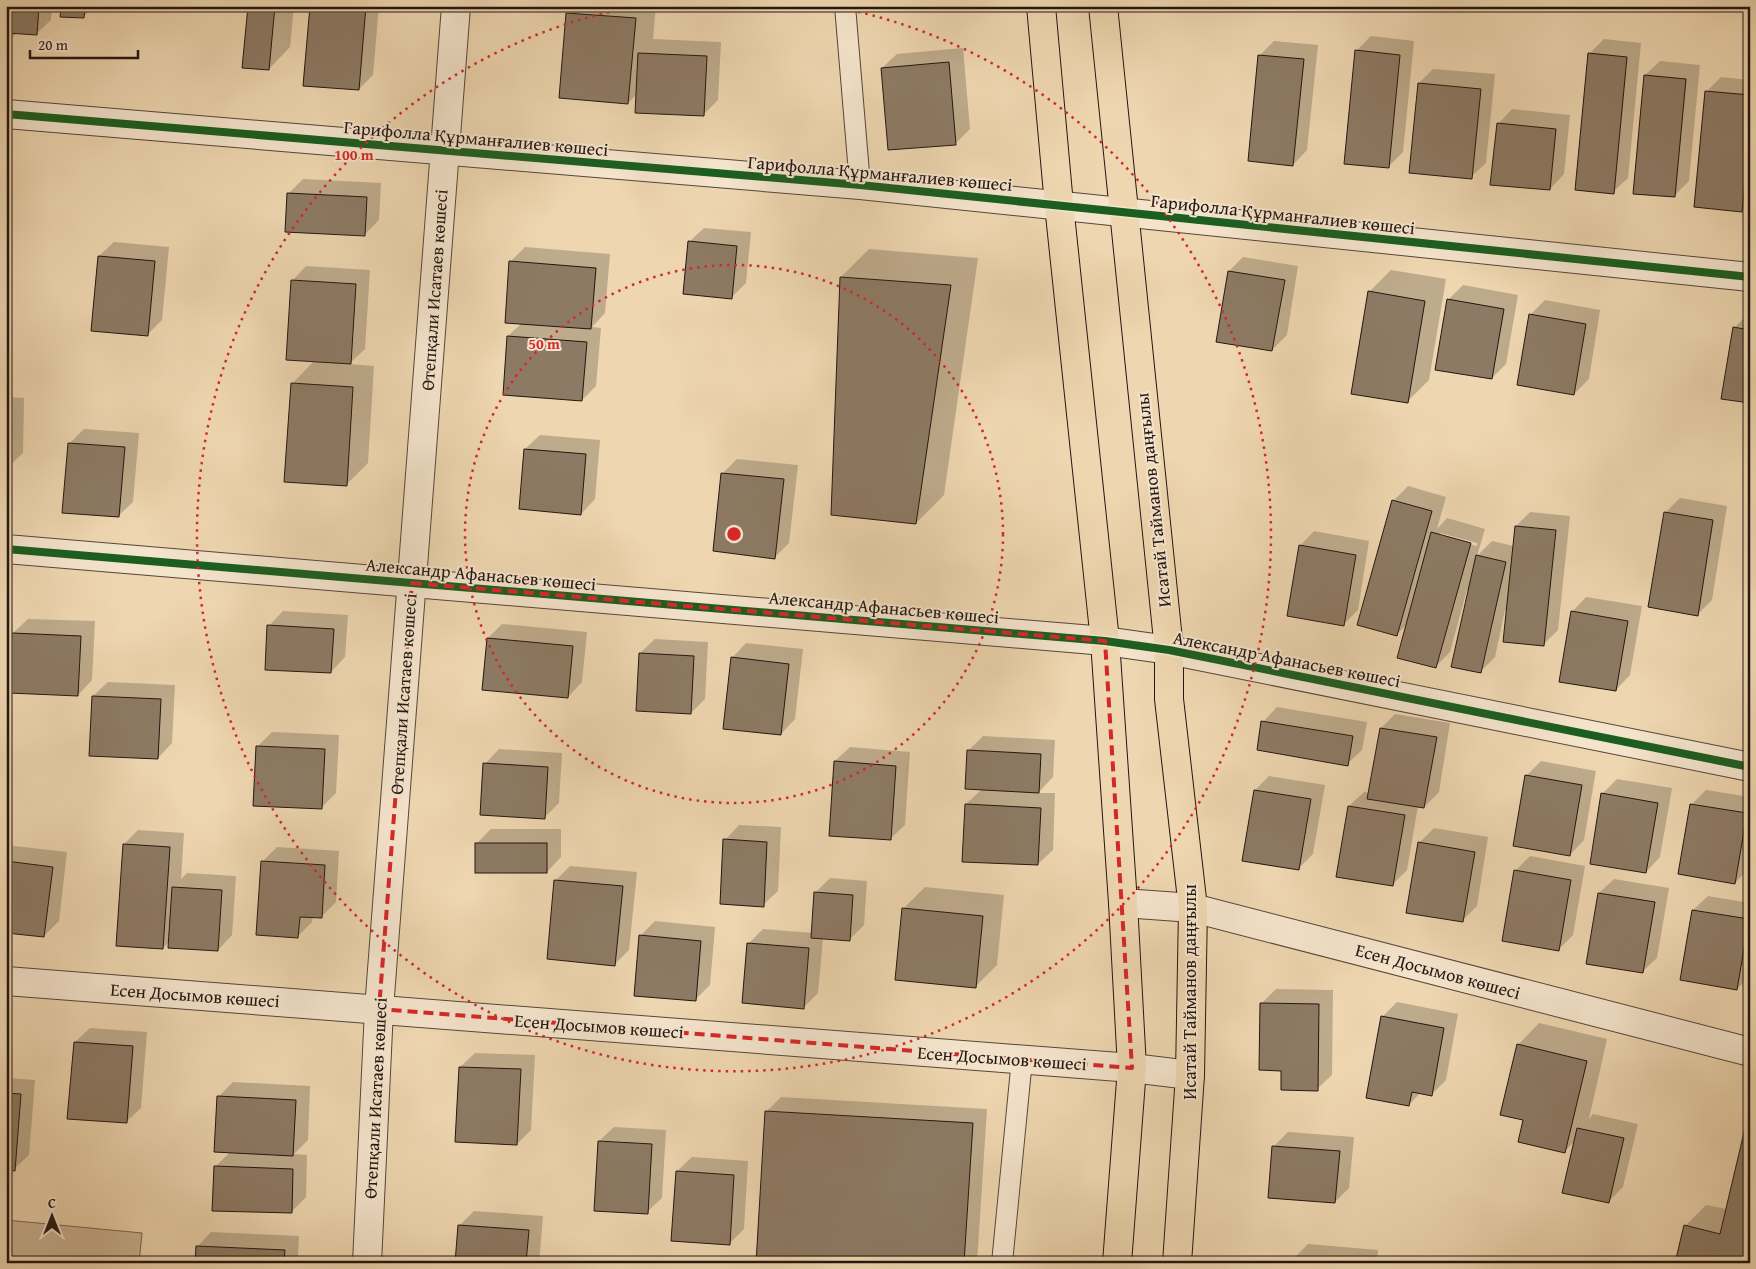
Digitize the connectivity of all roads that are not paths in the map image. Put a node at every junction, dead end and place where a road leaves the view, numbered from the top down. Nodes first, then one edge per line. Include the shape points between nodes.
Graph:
1 (456, 6) edge
2 (845, 6) edge
3 (1041, 6) edge
4 (1103, 6) edge
5 (6, 114) edge
6 (445, 150) junction
7 (860, 185) junction
8 (1059, 205) junction
9 (1123, 212) junction
10 (1750, 277) edge
11 (6, 549) edge
12 (412, 583) junction
13 (1105, 641) junction
14 (1169, 650) junction
15 (1750, 767) edge
16 (1123, 903) junction
17 (1193, 908) junction
18 (6, 981) edge
19 (380, 1009) junction
20 (1750, 1052) edge
21 (1022, 1060) junction
22 (1132, 1068) junction
23 (1190, 1075) junction
24 (366, 1263) edge
25 (1002, 1263) edge
26 (1117, 1263) edge
27 (1178, 1263) edge

1 - 6 street, Өтепқали Исатаев көшесі
2 - 7 lane
3 - 8 main road
4 - 9 main road, Исатай Тайманов даңғылы
5 - 6 street, Гарифолла Құрманғалиев көшесі
6 - 7 street, Гарифолла Құрманғалиев көшесі
6 - 12 street, Өтепқали Исатаев көшесі
7 - 8 street, Гарифолла Құрманғалиев көшесі
8 - 9 street, Гарифолла Құрманғалиев көшесі
8 - 13 main road
9 - 10 street, Гарифолла Құрманғалиев көшесі
9 - 14 main road, Исатай Тайманов даңғылы
11 - 12 street, Александр Афанасьев көшесі
12 - 13 street, Александр Афанасьев көшесі
12 - 19 street, Өтепқали Исатаев көшесі
13 - 14 street, Александр Афанасьев көшесі
13 - 16 main road
14 - 15 street, Александр Афанасьев көшесі
14 - 17 main road, Исатай Тайманов даңғылы via 1169,699
16 - 17 street, Есен Досымов көшесі
16 - 22 main road
17 - 20 street, Есен Досымов көшесі
17 - 23 main road, Исатай Тайманов даңғылы
18 - 19 street, Есен Досымов көшесі
19 - 21 street, Есен Досымов көшесі
19 - 24 street, Өтепқали Исатаев көшесі
21 - 22 street, Есен Досымов көшесі
21 - 25 lane
22 - 23 street, Есен Досымов көшесі
22 - 26 main road
23 - 27 main road, Исатай Тайманов даңғылы

